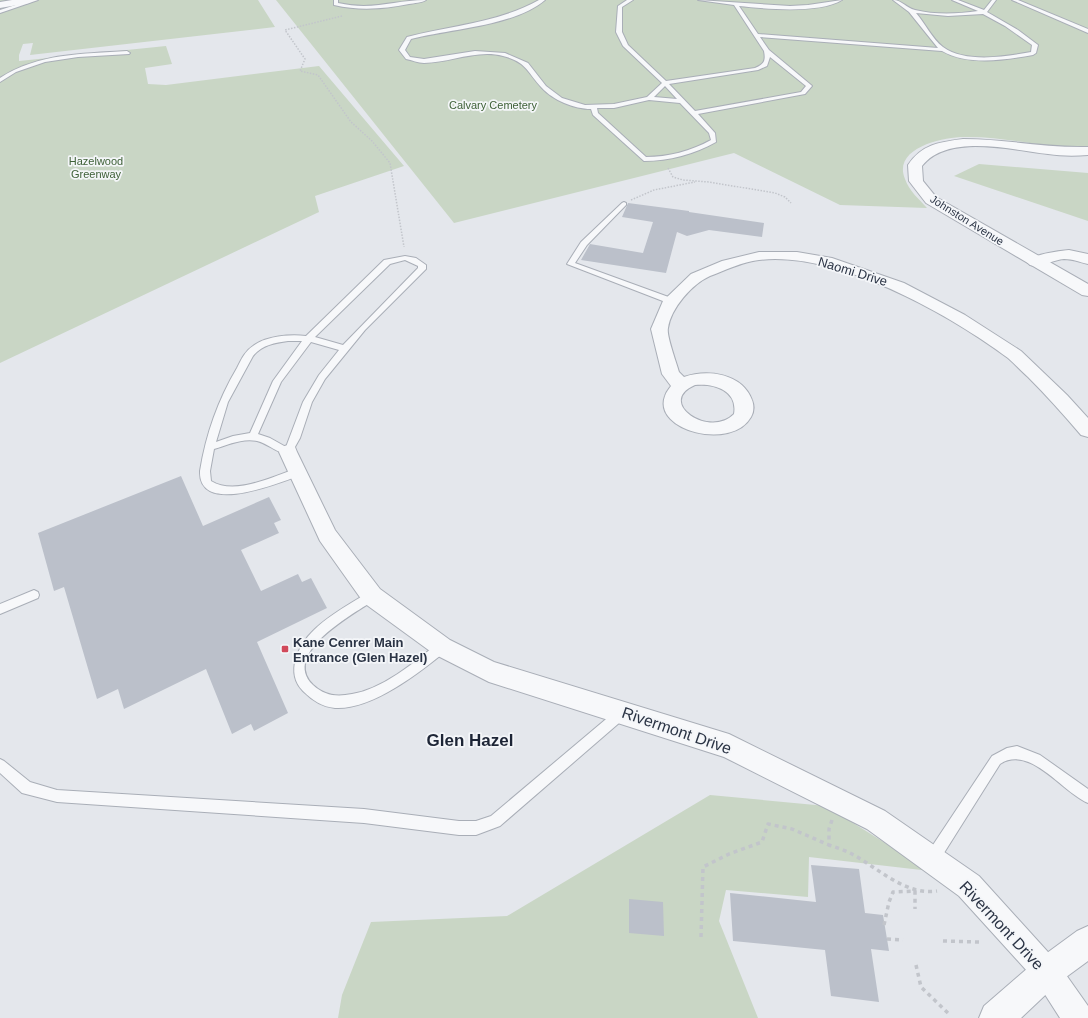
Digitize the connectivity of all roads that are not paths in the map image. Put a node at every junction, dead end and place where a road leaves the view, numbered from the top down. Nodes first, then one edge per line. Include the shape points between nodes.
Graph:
1 (28, 0) edge
2 (36, 0) edge
3 (336, 0) edge
4 (424, 0) edge
5 (543, 0) edge
6 (631, 0) edge
7 (700, 0) edge
8 (840, 0) edge
9 (895, 0) edge
10 (954, 0) edge
11 (994, 0) edge
12 (1014, 0) edge
13 (735, 3) junction
14 (0, 5) edge
15 (912, 11) junction
16 (0, 12) edge
17 (985, 12) junction
18 (1088, 31) edge
19 (756, 35) junction
20 (946, 50) junction
21 (767, 51) junction
22 (127, 53) dead end
23 (0, 80) edge
24 (665, 82) junction
25 (649, 98) junction
26 (681, 101) junction
27 (594, 108) junction
28 (694, 114) junction
29 (1088, 151) edge
30 (624, 204) road end
31 (1088, 260) edge
32 (1035, 262) junction
33 (1088, 291) edge
34 (671, 301) junction
35 (309, 338) junction
36 (343, 348) junction
37 (681, 385) dead end
38 (1088, 430) edge
39 (253, 436) junction
40 (210, 447) junction
41 (288, 452) junction
42 (298, 472) junction
43 (34, 595) dead end
44 (372, 596) junction
45 (0, 609) edge
46 (442, 647) junction
47 (623, 712) junction
48 (0, 766) edge
49 (1088, 797) edge
50 (932, 859) junction
51 (1088, 942) edge
52 (1046, 972) junction
53 (996, 1018) edge
54 (1078, 1018) edge

1 - 14 street
2 - 16 lane
3 - 4 lane via 336,4 352,9 373,9
5 - 27 lane via 510,16 409,38 402,50 408,58 424,61 475,53 503,54 526,64 544,87 560,99
6 - 24 lane via 620,6 619,32 626,46
7 - 13 lane
8 - 13 lane via 811,7
9 - 15 lane
10 - 17 lane
11 - 17 lane
12 - 18 lane
13 - 19 lane
15 - 17 lane via 952,16
15 - 20 lane
17 - 20 lane via 1020,32 1035,45 1033,53 990,58 964,56
19 - 20 lane
19 - 21 lane
21 - 24 lane via 768,59 764,65 756,69
21 - 28 lane via 809,86 803,93
22 - 23 lane via 41,61 12,71
24 - 25 lane
24 - 26 lane
25 - 26 lane
25 - 27 lane
26 - 28 lane
27 - 28 lane via 595,114 644,159 705,147 714,141 712,133
29 - 32 street, Johnston Avenue via 1044,150 979,142 946,145 927,152 915,165 916,181 930,200
30 - 34 lane via 584,244 571,264
31 - 32 street via 1081,256 1066,254
32 - 33 street, Johnston Avenue
34 - 37 street, Naomi Drive via 658,329 671,374
34 - 38 street, Naomi Drive via 696,277 727,264 759,256 797,256 832,263 899,286 959,319 1015,355 1061,399
35 - 36 lane
35 - 36 lane via 387,262 396,258 406,258 416,260 422,265 422,269
35 - 39 lane via 277,381
35 - 40 lane via 293,337 265,342 256,347 248,356 224,400
36 - 41 lane via 310,396 294,443
39 - 40 lane
39 - 41 lane via 271,440
40 - 42 lane via 204,475 208,484 218,489 238,490 257,487
41 - 42 street, Rivermont Drive
42 - 44 street, Rivermont Drive via 326,535
43 - 45 lane
44 - 46 street, Rivermont Drive
44 - 46 lane via 322,629 303,653 300,668 302,682 312,695 327,702 344,702 364,697 419,667
46 - 47 street, Rivermont Drive via 489,671
47 - 48 lane via 495,821 476,828 364,816 57,796 27,788
47 - 50 street, Rivermont Drive via 729,746 876,820
49 - 50 lane via 1035,759 1020,752 1006,754 996,760
50 - 52 street, Rivermont Drive via 969,886
51 - 52 street
52 - 53 street
52 - 54 street, Rivermont Drive

